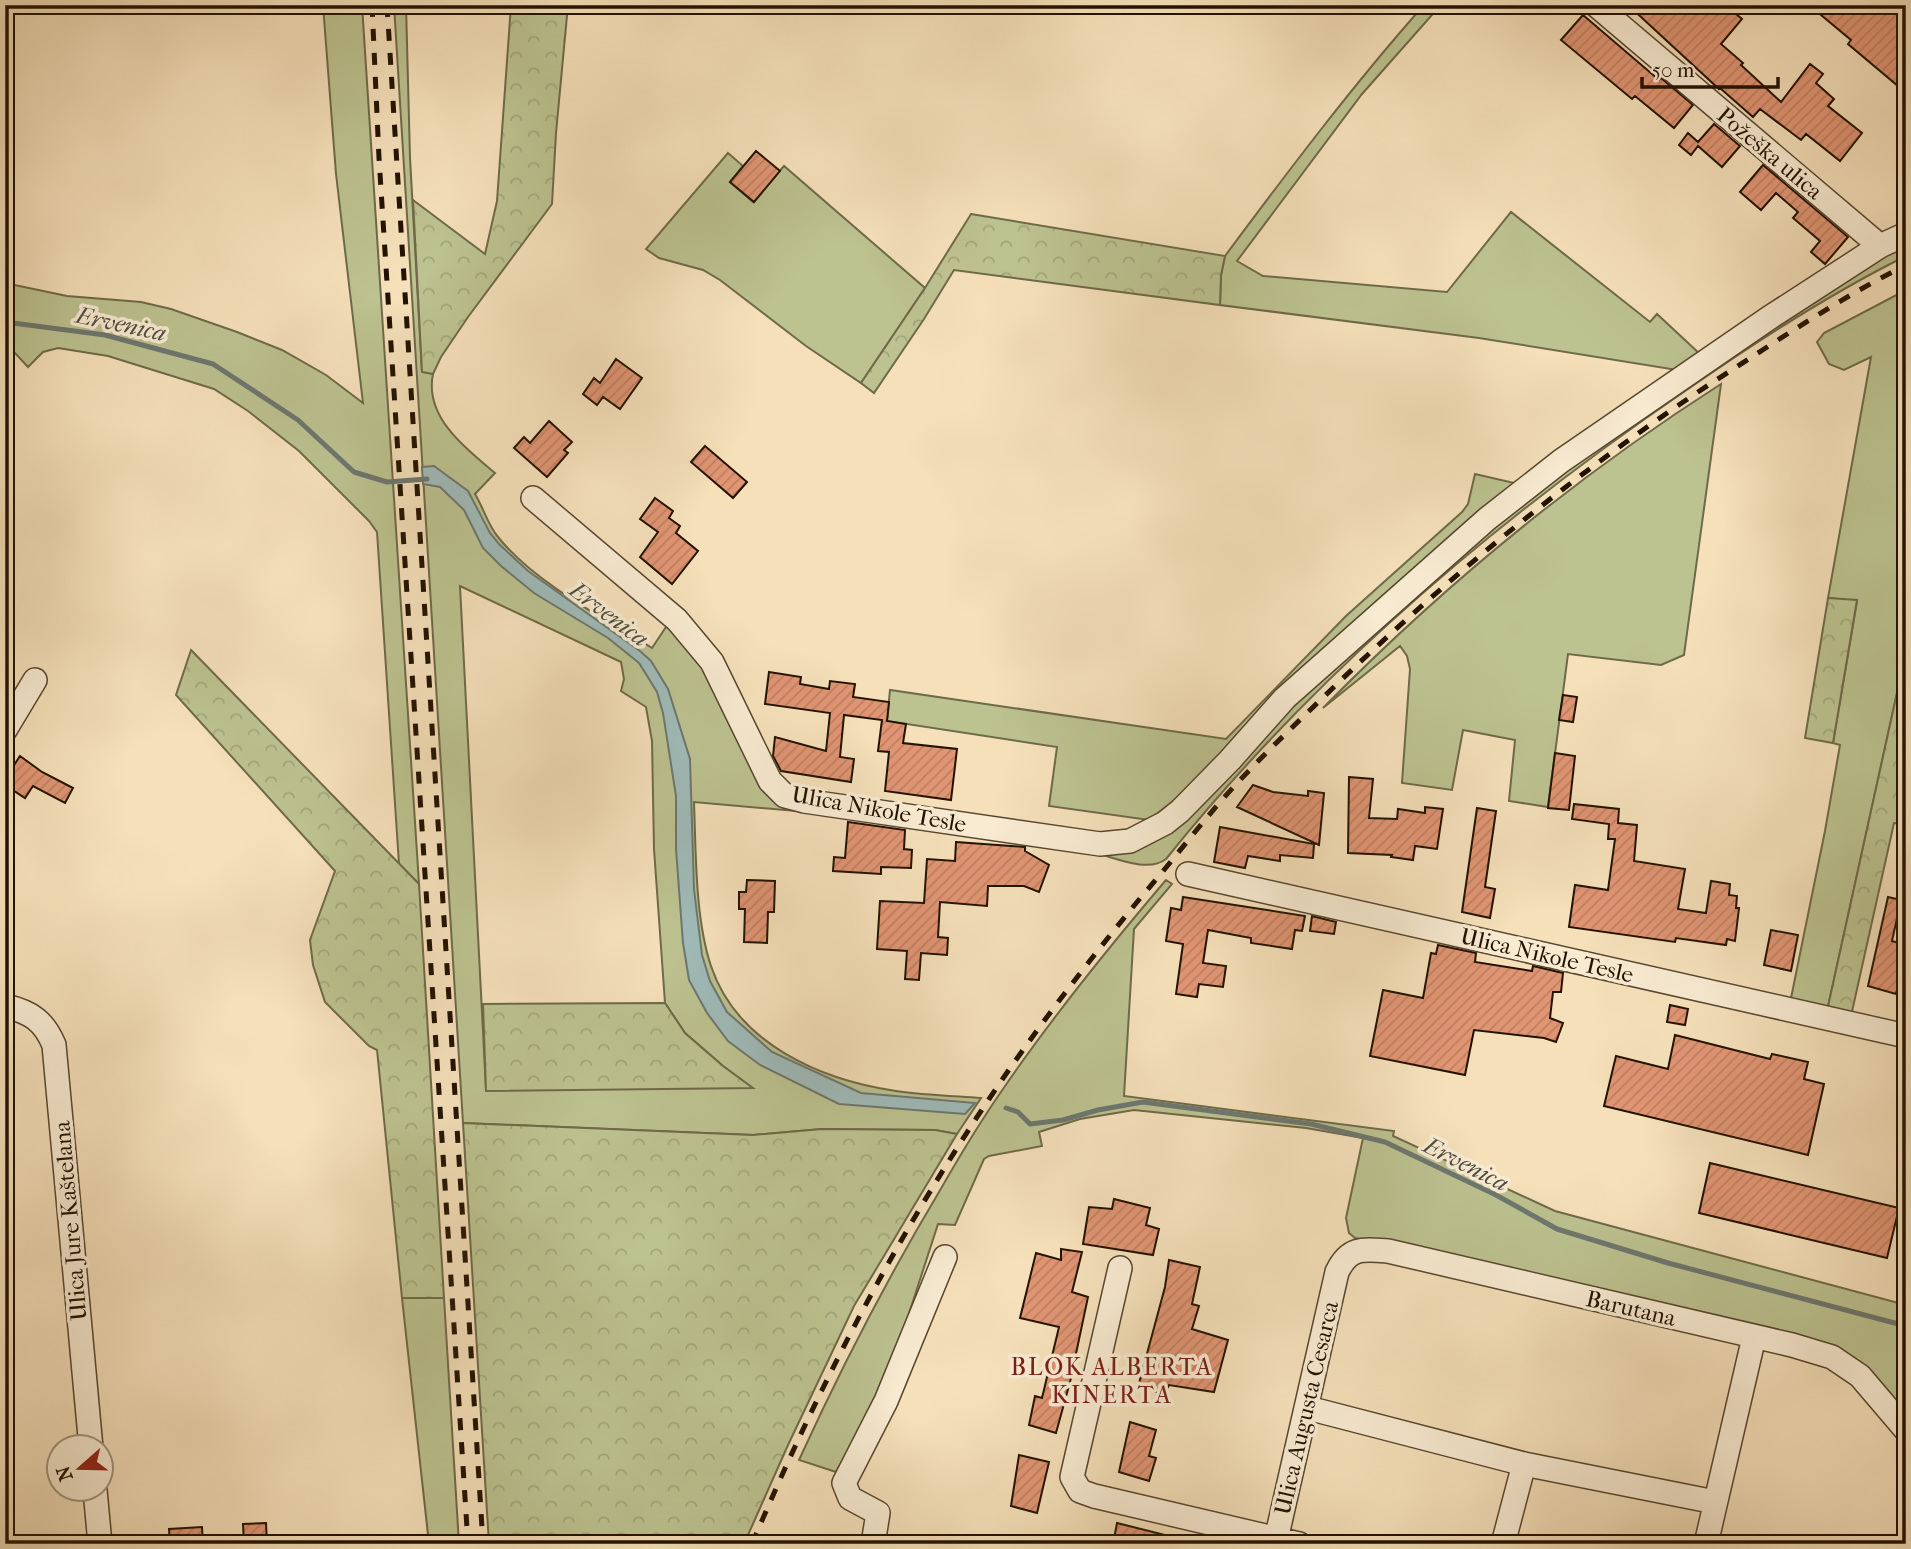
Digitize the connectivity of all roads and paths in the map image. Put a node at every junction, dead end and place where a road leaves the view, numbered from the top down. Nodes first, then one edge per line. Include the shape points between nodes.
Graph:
1 (1596, 5) edge
2 (1906, 234) edge
3 (1880, 246) junction
4 (533, 498) dead end
5 (35, 680) dead end
6 (5, 730) edge
7 (1188, 874) dead end
8 (13, 1008) edge
9 (1906, 1036) edge
10 (945, 1257) dead end
11 (1120, 1268) dead end
12 (1337, 1272) joint
13 (1754, 1337) junction
14 (1308, 1408) junction
15 (1906, 1430) edge
16 (90, 1434) edge
17 (1524, 1464) junction
18 (1715, 1503) junction
19 (96, 1504) edge
20 (1275, 1541) edge
21 (100, 1544) edge
22 (873, 1544) edge
23 (1299, 1544) edge
24 (1503, 1544) edge
25 (1706, 1544) edge

1 - 3 street, Požeška ulica
2 - 3 street, Ulica Nikole Tesle
3 - 4 street, Ulica Nikole Tesle via 1662,390 1487,519 1285,698 1180,811 1130,841 1100,844 785,796 770,781 712,662 677,620
5 - 6 street
7 - 9 street, Ulica Nikole Tesle
8 - 16 street, Ulica Jure Kaštelana via 37,1018 54,1045
10 - 22 street via 886,1401 844,1483 850,1498 878,1513
11 - 20 street via 1072,1477 1080,1490 1094,1496
12 - 13 street, Barutana via 1352,1252 1388,1251
12 - 14 street, Ulica Augusta Cesarca
13 - 15 street, Barutana via 1832,1357 1860,1376
13 - 18 street
14 - 17 street
14 - 20 street, Ulica Augusta Cesarca
17 - 18 street
17 - 24 street
18 - 25 street
19 - 21 street
20 - 23 street

